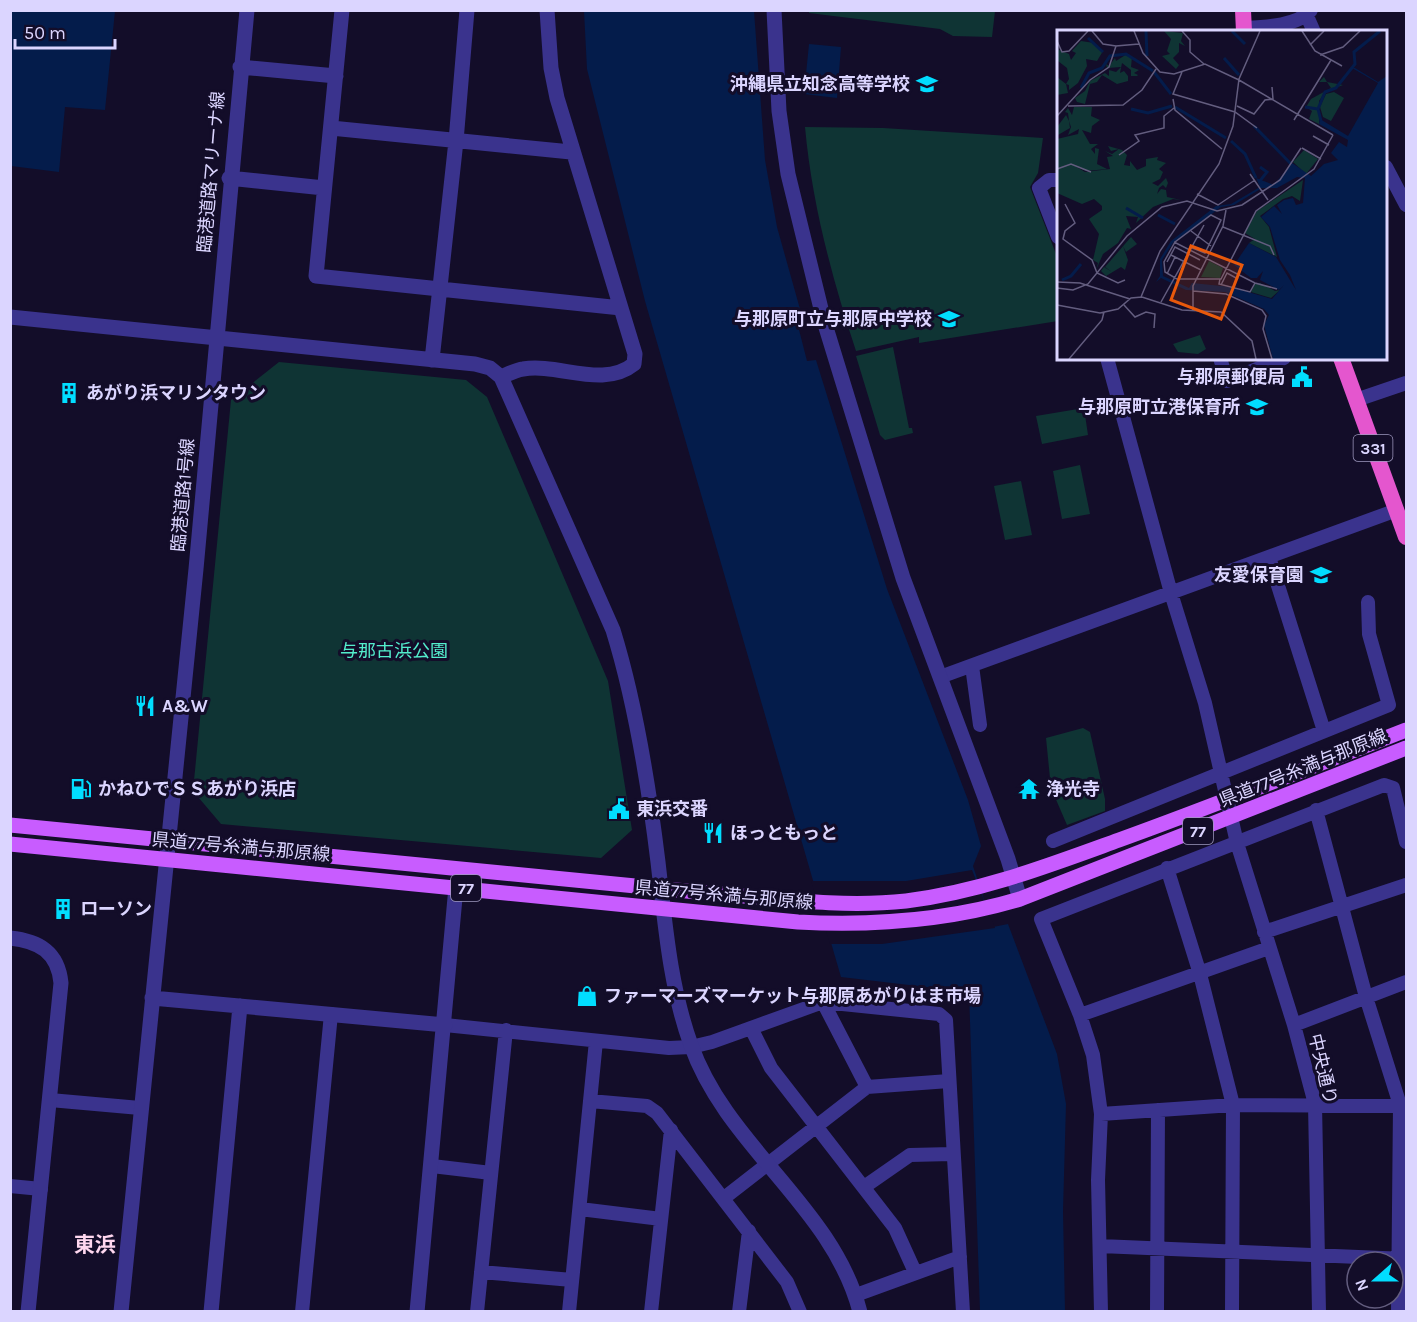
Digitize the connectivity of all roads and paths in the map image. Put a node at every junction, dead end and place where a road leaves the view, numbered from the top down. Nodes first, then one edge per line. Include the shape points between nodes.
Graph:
1 (246, 10) edge
2 (342, 10) edge
3 (467, 10) edge
4 (547, 10) edge
5 (774, 10) edge
6 (1243, 10) edge
7 (1309, 13) edge
8 (1244, 30) edge
9 (1313, 30) edge
10 (240, 67) junction
11 (336, 76) junction
12 (331, 128) junction
13 (456, 141) junction
14 (571, 152) junction
15 (1387, 170) edge
16 (229, 178) junction
17 (1057, 180) edge
18 (324, 188) junction
19 (1387, 198) edge
20 (1403, 199) edge
21 (1057, 232) edge
22 (440, 289) junction
23 (621, 308) junction
24 (10, 317) edge
25 (216, 338) junction
26 (432, 360) junction
27 (1108, 360) edge
28 (1221, 360) edge
29 (1279, 360) edge
30 (1342, 360) edge
31 (501, 377) junction
32 (1407, 383) edge
33 (1356, 400) junction
34 (1397, 510) junction
35 (1407, 537) edge
36 (1269, 557) junction
37 (1171, 593) junction
38 (1368, 602) dead end
39 (972, 666) junction
40 (939, 677) junction
41 (980, 725) dead end
42 (1407, 729) edge
43 (1324, 730) junction
44 (1407, 748) edge
45 (1222, 773) junction
46 (1227, 801) junction
47 (1316, 810) junction
48 (1230, 819) junction
49 (10, 825) edge
50 (1053, 841) dead end
51 (167, 842) junction
52 (1407, 842) edge
53 (1236, 843) junction
54 (10, 844) edge
55 (165, 860) junction
56 (1167, 868) junction
57 (1013, 878) junction
58 (1407, 885) edge
59 (456, 887) junction
60 (661, 887) junction
61 (1020, 899) junction
62 (1341, 906) junction
63 (663, 910) junction
64 (1264, 932) junction
65 (10, 938) edge
66 (1269, 948) junction
67 (1200, 974) junction
68 (1407, 982) edge
69 (152, 998) junction
70 (1366, 998) junction
71 (823, 1002) junction
72 (240, 1006) junction
73 (331, 1014) junction
74 (1080, 1015) junction
75 (445, 1025) junction
76 (1294, 1025) junction
77 (751, 1028) junction
78 (506, 1030) junction
79 (596, 1041) junction
80 (691, 1047) junction
81 (949, 1081) junction
82 (867, 1087) junction
83 (50, 1100) junction
84 (590, 1101) junction
85 (1315, 1104) junction
86 (1233, 1105) junction
87 (1403, 1106) edge
88 (140, 1108) junction
89 (1158, 1110) junction
90 (1101, 1114) junction
91 (818, 1126) junction
92 (671, 1130) junction
93 (952, 1154) junction
94 (768, 1165) junction
95 (432, 1166) junction
96 (491, 1173) junction
97 (10, 1185) edge
98 (864, 1187) junction
99 (41, 1189) junction
100 (724, 1198) junction
101 (580, 1209) junction
102 (662, 1219) junction
103 (749, 1231) junction
104 (1100, 1246) junction
105 (1157, 1249) junction
106 (1402, 1250) edge
107 (1232, 1253) junction
108 (1318, 1255) junction
109 (1345, 1256) edge
110 (960, 1257) junction
111 (481, 1272) junction
112 (915, 1272) junction
113 (572, 1281) junction
114 (856, 1295) junction
115 (28, 1311) edge
116 (121, 1311) edge
117 (211, 1311) edge
118 (303, 1311) edge
119 (417, 1311) edge
120 (477, 1311) edge
121 (569, 1311) edge
122 (651, 1311) edge
123 (739, 1311) edge
124 (800, 1311) edge
125 (860, 1311) edge
126 (963, 1311) edge
127 (1101, 1311) edge
128 (1157, 1311) edge
129 (1232, 1311) edge
130 (1319, 1311) edge

1 - 10 street, 臨港道路マリーナ線
2 - 11 street
3 - 13 street
4 - 14 street via 551,68
5 - 40 street via 779,111 798,221 883,518
6 - 8 highway
7 - 8 street
7 - 9 street
10 - 11 street
10 - 16 street, 臨港道路マリーナ線
11 - 12 street
12 - 13 street
12 - 18 street
13 - 14 street
13 - 22 street
14 - 23 street
15 - 20 street
16 - 18 street
16 - 25 street, 臨港道路マリーナ線
17 - 21 street via 1049,180 1040,188
18 - 22 street via 316,276
19 - 20 street
22 - 23 street
22 - 26 street
23 - 31 street via 635,354 634,364 624,372 609,376 525,368
24 - 25 street
25 - 26 street
25 - 51 street, 臨港道路1号線
26 - 31 street via 475,364 490,368
27 - 37 street, 中央通り
28 - 29 street via 1227,381
30 - 33 highway, 331
31 - 60 street via 613,630 630,694
32 - 33 street
33 - 34 highway, 331
34 - 35 highway, 331
34 - 36 street
36 - 37 street
36 - 43 street
37 - 39 street
37 - 45 street, 中央通り
38 - 43 street via 1369,634 1389,705
39 - 40 street
39 - 41 street
40 - 57 street
42 - 46 main road, 県道77号糸満与那原線 / 77
43 - 45 street
44 - 48 main road, 県道77号糸満与那原線 / 77
45 - 46 street, 中央通り
45 - 50 street
46 - 48 street, 中央通り
46 - 57 main road, 県道77号糸満与那原線 / 77
47 - 52 street via 1384,784 1394,788
47 - 53 street
47 - 62 street
48 - 53 street, 中央通り
48 - 61 main road, 県道77号糸満与那原線 / 77
49 - 51 main road, 県道77号糸満与那原線 / 77
51 - 55 street, 臨港道路1号線
51 - 60 main road, 県道77号糸満与那原線 / 77
53 - 56 street
53 - 64 street, 中央通り
54 - 55 main road, 県道77号糸満与那原線 / 77
55 - 59 main road, 県道77号糸満与那原線 / 77
55 - 69 street, 臨港道路1号線
56 - 67 street
56 - 74 street via 1041,918
57 - 60 main road, 県道77号糸満与那原線 / 77 via 897,902 816,902
57 - 61 street
58 - 62 street
59 - 63 main road, 県道77号糸満与那原線 / 77
59 - 75 street
60 - 63 street
61 - 63 main road, 県道77号糸満与那原線 / 77 via 926,920 822,923
62 - 64 street
62 - 70 street
63 - 80 street via 678,1006
64 - 66 street, 中央通り
65 - 83 street via 41,945 51,953 60,972
66 - 67 street
66 - 76 street, 中央通り
67 - 74 street
67 - 86 street
68 - 70 street
69 - 72 street
69 - 88 street, 臨港道路1号線
70 - 76 street
70 - 87 street
71 - 77 street
71 - 81 street via 939,1014 946,1020
71 - 82 street
72 - 73 street
72 - 117 street
73 - 75 street
73 - 118 street
74 - 90 street via 1093,1055
75 - 78 street
75 - 95 street
76 - 85 street, 中央通り
77 - 80 street
77 - 91 street via 771,1068
78 - 79 street
78 - 96 street
79 - 80 street
79 - 84 street
80 - 94 street via 718,1103
81 - 82 street
81 - 93 street
82 - 91 street
83 - 88 street
83 - 99 street
84 - 92 street via 647,1106
84 - 101 street
85 - 86 street
85 - 87 street
85 - 108 street, 中央通り
86 - 89 street
86 - 107 street
87 - 106 street
88 - 116 street, 臨港道路1号線
89 - 90 street
89 - 105 street
90 - 104 street
91 - 94 street
91 - 98 street
92 - 100 street
92 - 102 street
93 - 98 street via 910,1155
93 - 110 street
94 - 100 street
94 - 114 street via 840,1258
95 - 96 street
95 - 119 street
96 - 111 street
97 - 99 street
98 - 112 street via 895,1228
99 - 115 street
100 - 103 street
101 - 102 street
101 - 113 street
102 - 122 street
103 - 123 street
103 - 124 street via 787,1282
104 - 105 street
104 - 127 street
105 - 107 street
105 - 128 street
107 - 108 street
107 - 129 street
108 - 109 street
108 - 130 street, 中央通り
110 - 112 street
110 - 126 street
111 - 113 street
111 - 120 street
112 - 114 street
113 - 121 street
114 - 125 street

